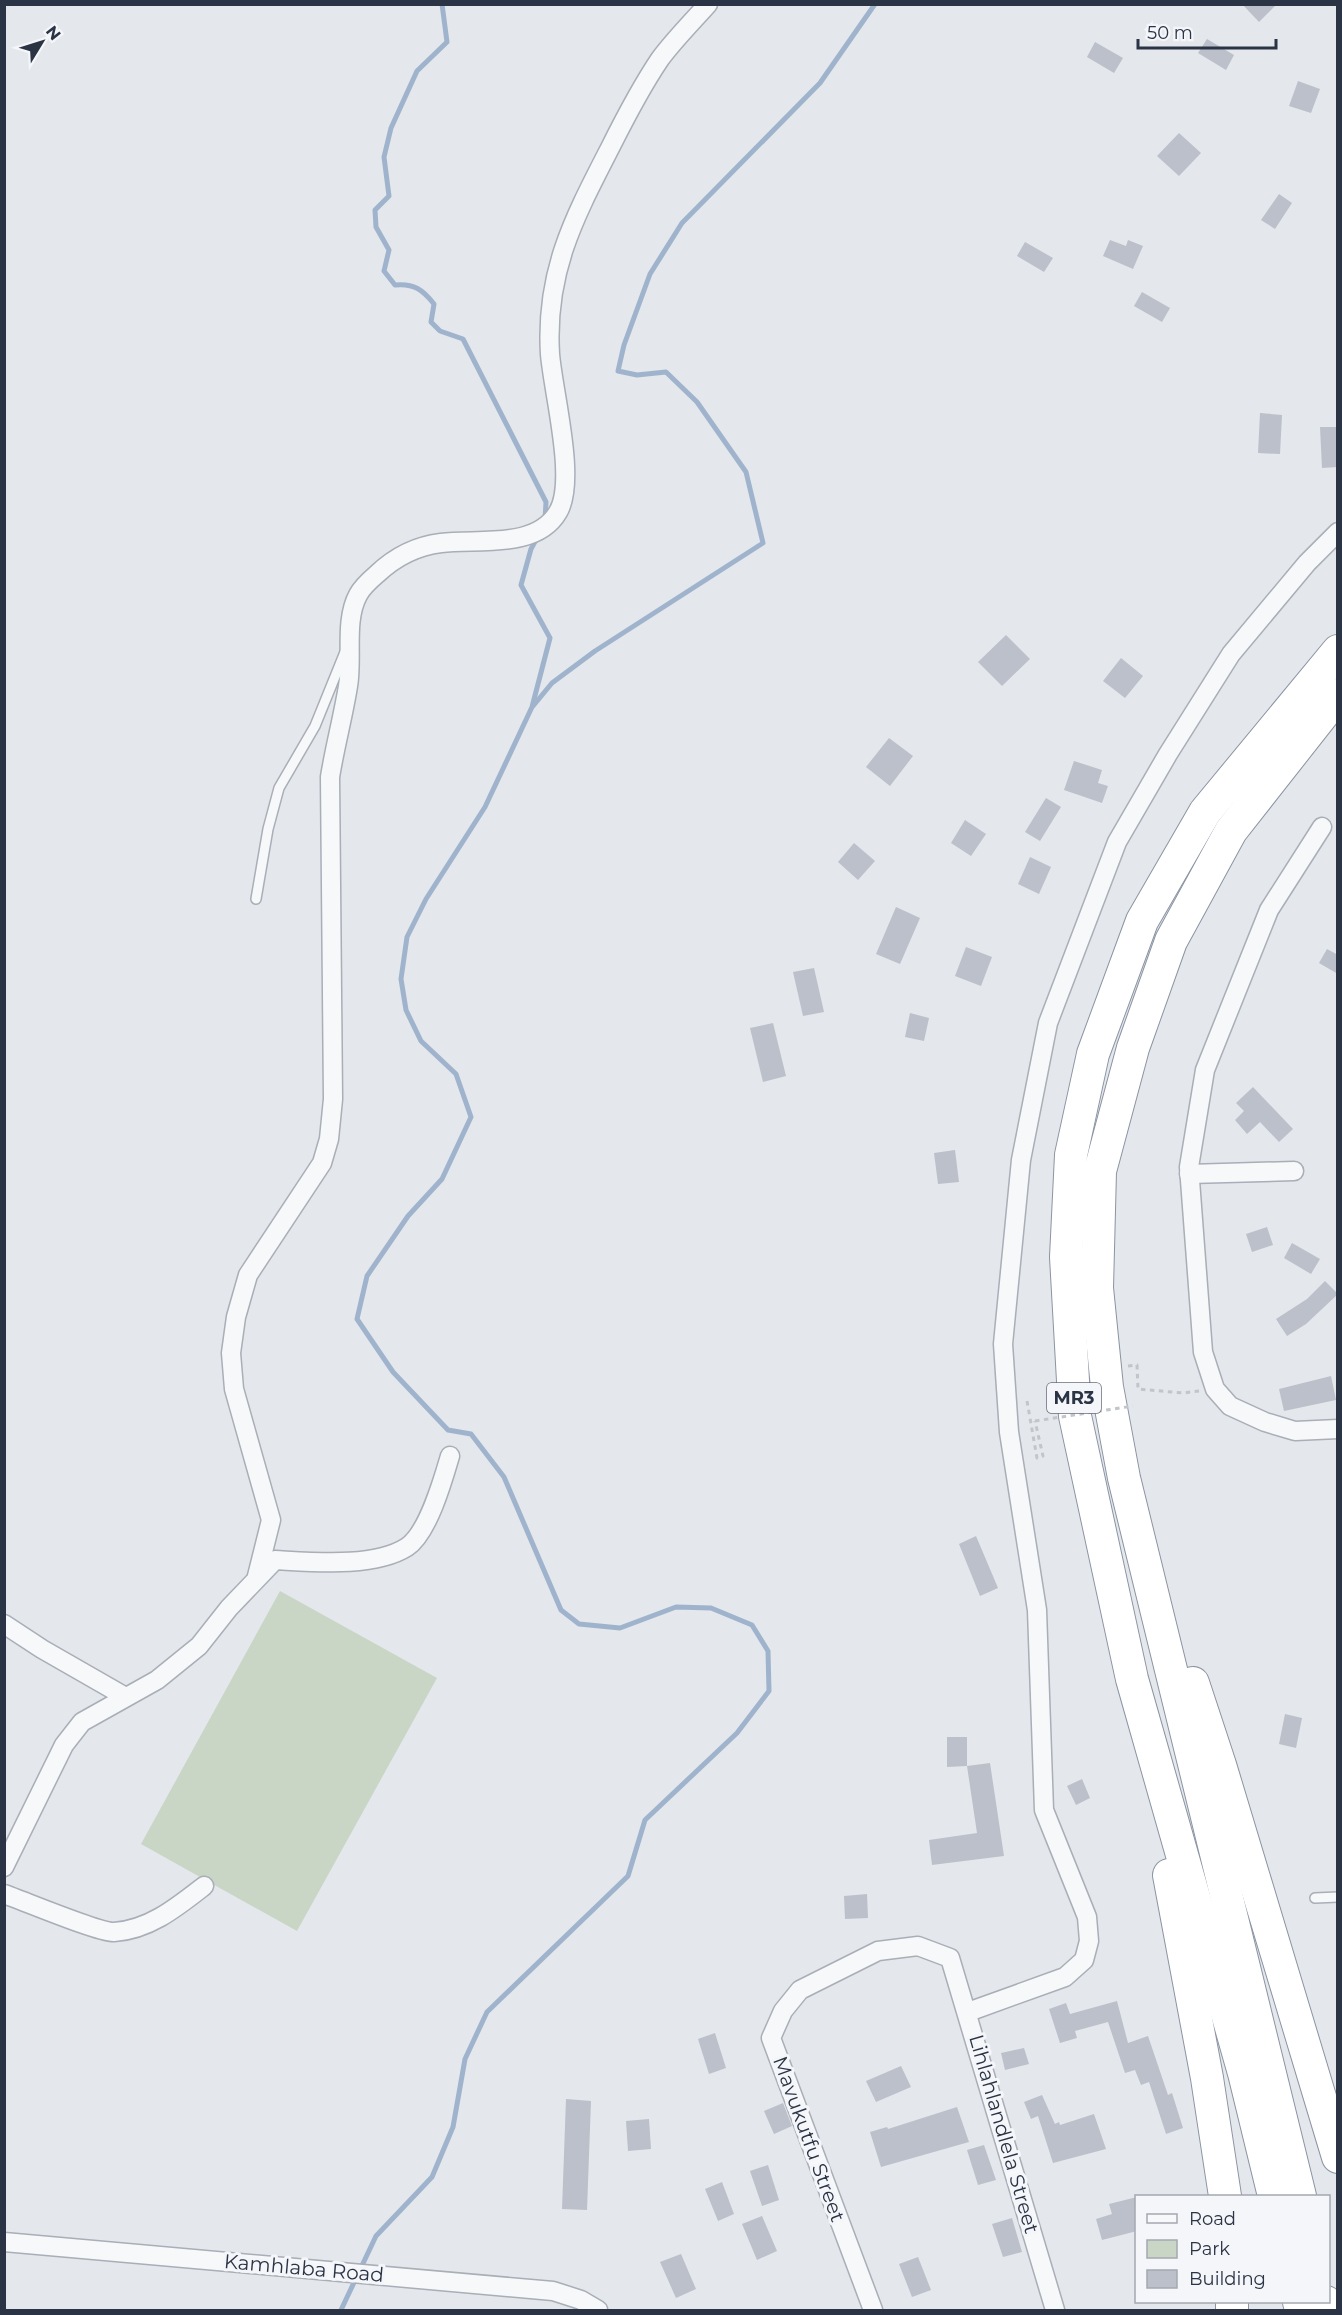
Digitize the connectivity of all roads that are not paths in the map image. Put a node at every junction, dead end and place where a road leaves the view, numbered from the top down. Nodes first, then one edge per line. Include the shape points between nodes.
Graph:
1 (708, 4) edge
2 (1338, 532) edge
3 (351, 639) junction
4 (1338, 651) edge
5 (1338, 695) edge
6 (1322, 827) dead end
7 (256, 899) dead end
8 (1294, 1171) dead end
9 (1189, 1174) junction
10 (1338, 1429) edge
11 (450, 1456) dead end
12 (1124, 1478) junction
13 (257, 1576) junction
14 (4, 1624) edge
15 (1132, 1679) junction
16 (124, 1696) junction
17 (4, 1867) edge
18 (204, 1886) dead end
19 (4, 1894) edge
20 (1338, 1897) edge
21 (1315, 1898) dead end
22 (950, 1958) joint
23 (968, 2012) junction
24 (1338, 2157) edge
25 (1225, 2195) edge
26 (1274, 2195) edge
27 (1300, 2195) edge
28 (4, 2242) edge
29 (598, 2310) edge
30 (873, 2310) edge
31 (1056, 2310) edge

1 - 3 street via 661,59 577,213 562,249 553,290 550,354 561,421 565,482 559,511 534,533 441,543 414,549 388,563 358,594
2 - 23 street via 1306,563 1232,654 1168,754 1117,842 1048,1023 1021,1160 1003,1344 1010,1432 1037,1610 1044,1810 1087,1917 1089,1941 1084,1960 1065,1977
3 - 7 lane via 315,726 279,788
3 - 13 street via 348,686 330,777 333,1099 329,1139 322,1163 248,1275 231,1353 241,1421 271,1520
4 - 15 highway, MR3 via 1205,812 1142,921 1093,1054 1071,1155 1066,1257 1075,1416
5 - 12 highway, MR3 via 1231,831 1171,941 1133,1048 1100,1171 1097,1288 1107,1387
6 - 9 street via 1269,910 1205,1070
8 - 9 street
9 - 10 street via 1203,1352 1215,1389 1230,1406 1265,1422 1295,1431
11 - 13 street via 424,1524 408,1546 382,1558 275,1560
12 - 24 highway via 1220,1765
12 - 27 highway, MR3
13 - 16 street via 199,1646 157,1680
14 - 16 street
15 - 25 highway via 1205,2066
15 - 26 highway, MR3 via 1244,2073
16 - 17 street via 82,1722 64,1745
18 - 19 street via 172,1911 141,1926 112,1932
20 - 21 lane
22 - 23 street, Lihlahlandlela Street
22 - 30 street, Mavukutfu Street via 918,1946 878,1951 800,1989 783,2011 771,2038
23 - 31 street, Lihlahlandlela Street
28 - 29 street, Kamhlaba Road via 554,2291

